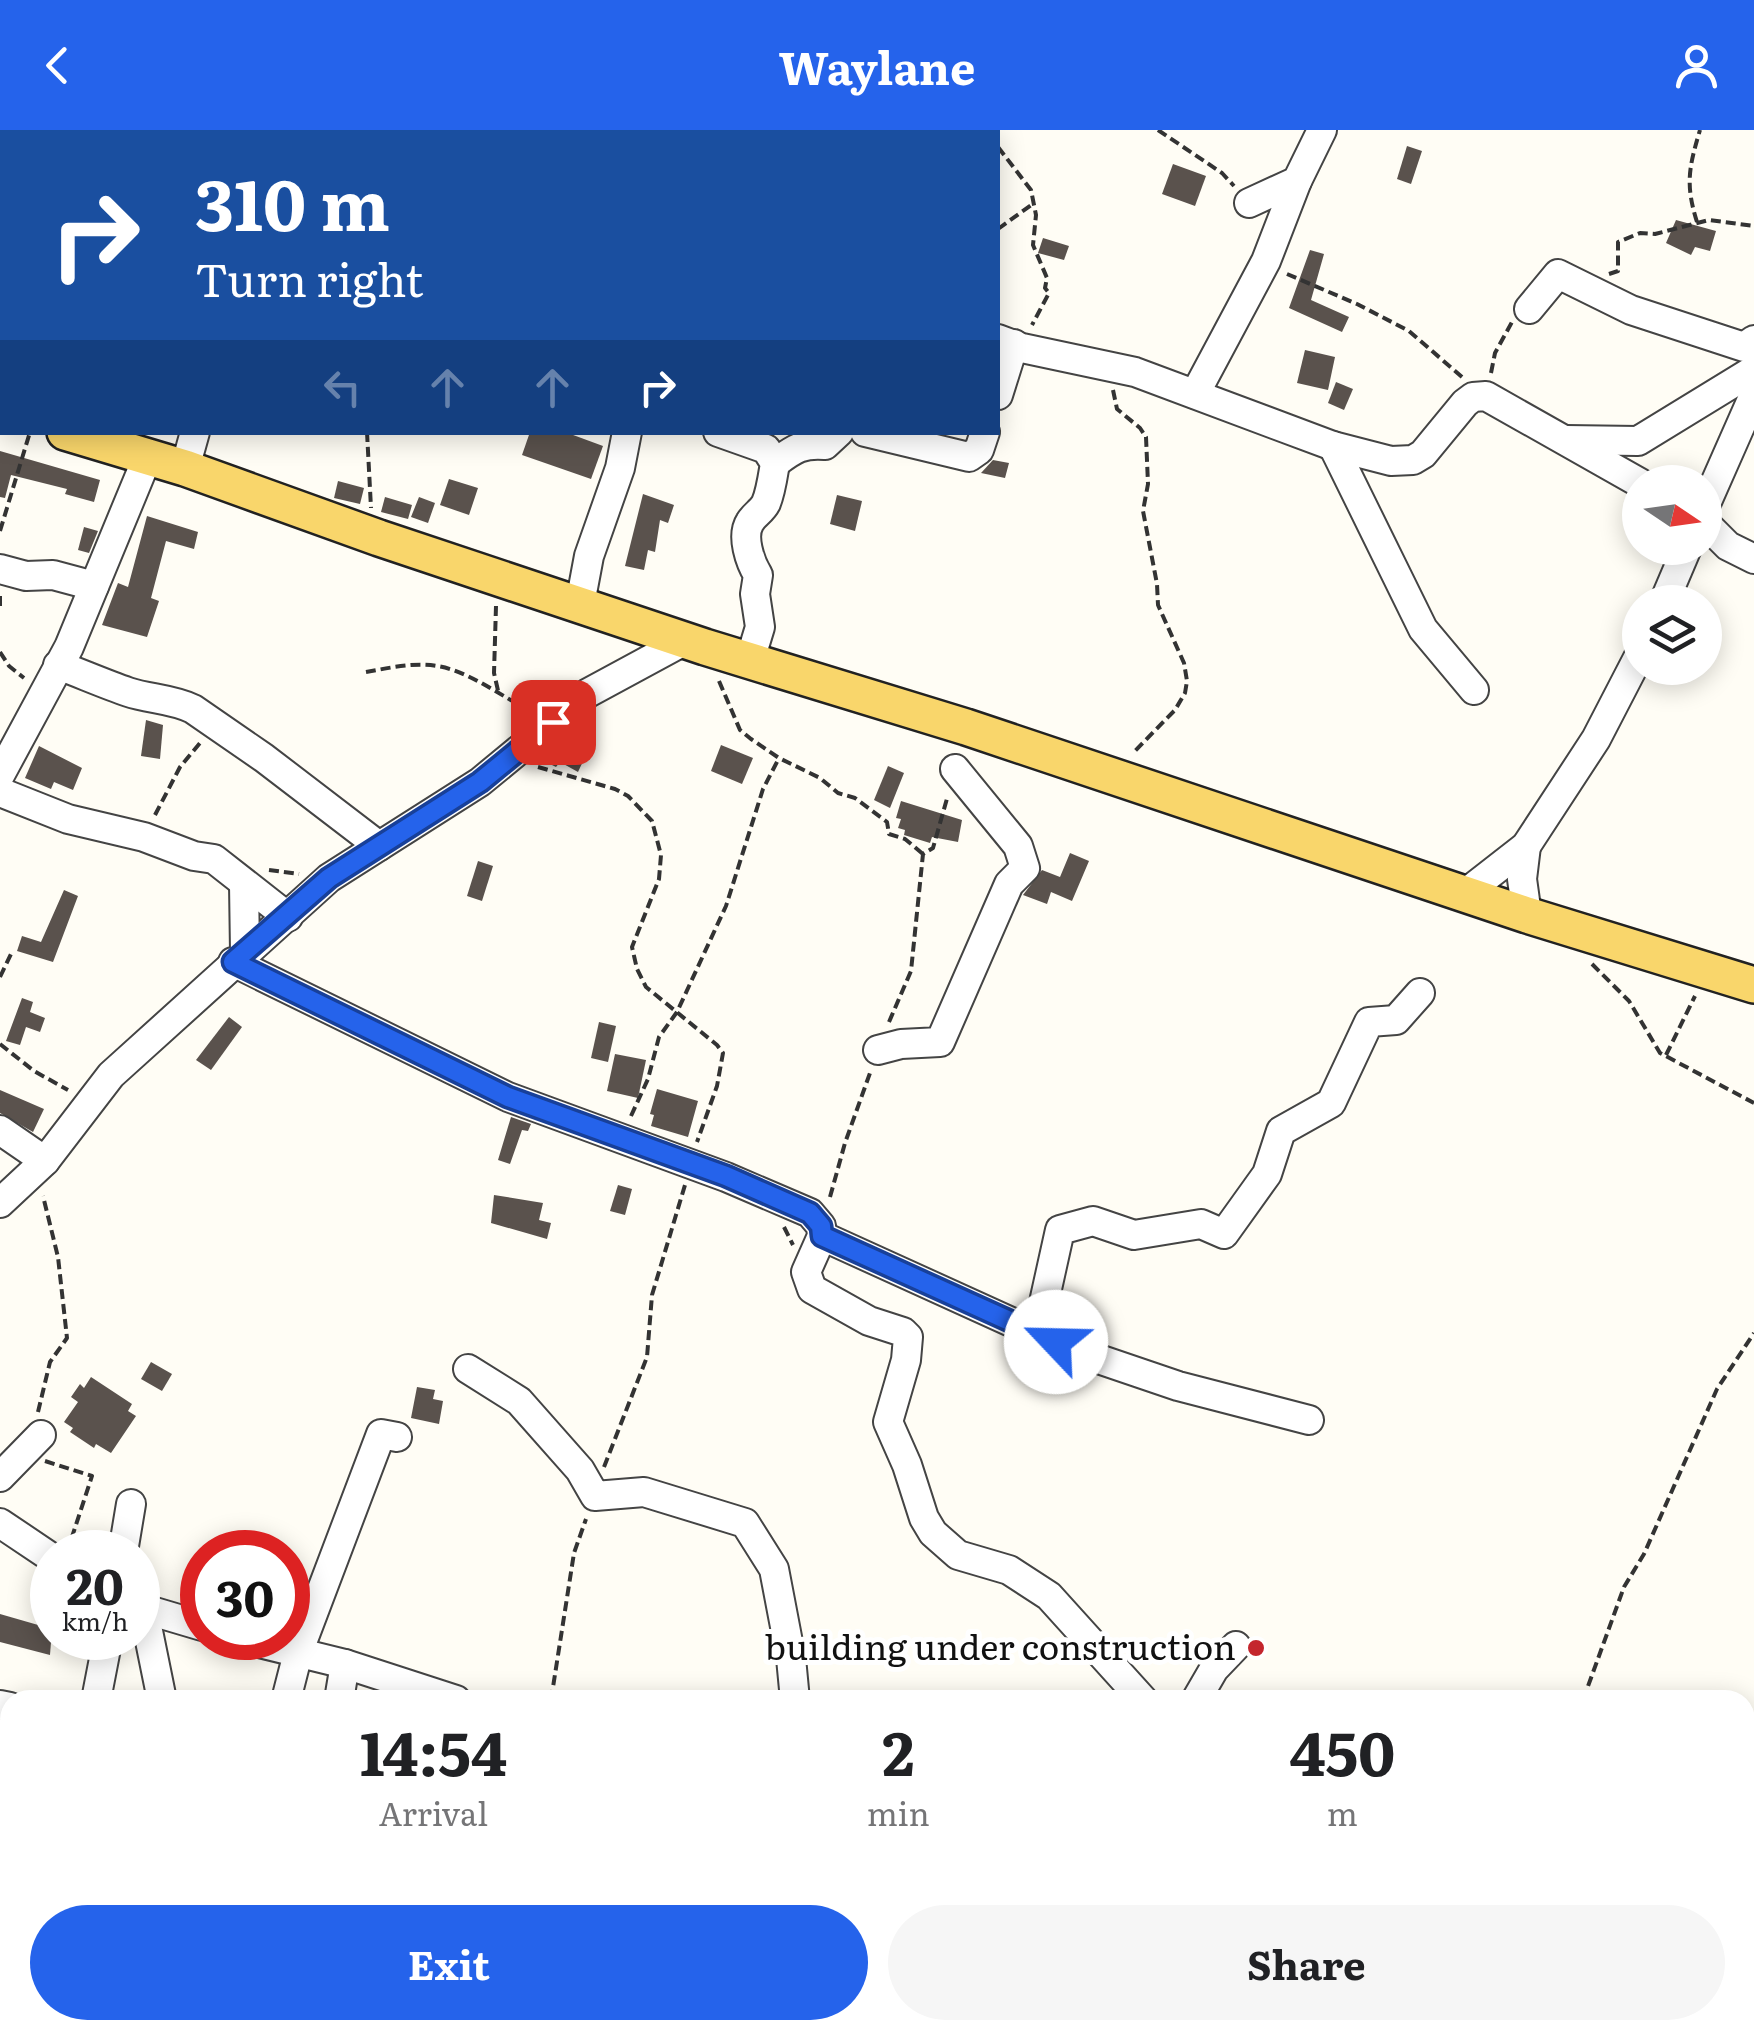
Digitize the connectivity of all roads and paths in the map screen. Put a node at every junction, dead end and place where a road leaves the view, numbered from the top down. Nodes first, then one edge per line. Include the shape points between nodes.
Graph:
1 (1158, 130) edge
2 (1322, 130) edge
3 (1700, 130) edge
4 (1000, 150) edge
5 (1297, 181) junction
6 (1034, 203) junction
7 (1249, 203) joint
8 (1697, 222) dead end
9 (1000, 228) edge
10 (1266, 261) junction
11 (1529, 309) dead end
12 (1754, 340) edge
13 (1011, 344) edge
14 (1113, 365) junction
15 (1754, 370) edge
16 (1000, 386) edge
17 (1195, 394) junction
18 (1486, 396) junction
19 (1754, 396) edge
20 (29, 435) edge
21 (194, 435) edge
22 (367, 435) edge
23 (626, 435) edge
24 (726, 435) edge
25 (835, 435) edge
26 (877, 435) edge
27 (983, 435) edge
28 (87, 436) edge
29 (1562, 440) junction
30 (1334, 446) junction
31 (148, 456) junction
32 (775, 462) junction
33 (186, 468) junction
34 (1722, 468) edge
35 (1622, 473) edge
36 (0, 531) edge
37 (379, 538) junction
38 (1722, 540) edge
39 (1754, 559) edge
40 (0, 570) edge
41 (498, 579) junction
42 (94, 586) junction
43 (0, 596) edge
44 (580, 604) junction
45 (0, 607) edge
46 (695, 644) junction
47 (0, 652) edge
48 (750, 660) junction
49 (58, 665) junction
50 (366, 672) dead end
51 (1624, 685) edge
52 (1474, 690) dead end
53 (45, 691) junction
54 (499, 695) junction
55 (553, 722) junction
56 (216, 724) junction
57 (511, 756) junction
58 (778, 758) junction
59 (955, 769) joint
60 (0, 775) edge
61 (1111, 776) junction
62 (0, 792) edge
63 (144, 837) junction
64 (378, 846) junction
65 (1526, 846) junction
66 (923, 854) junction
67 (234, 876) junction
68 (329, 878) junction
69 (1466, 892) junction
70 (1527, 915) junction
71 (288, 916) junction
72 (1573, 929) junction
73 (12, 952) dead end
74 (239, 957) junction
75 (1712, 972) junction
76 (0, 977) edge
77 (1754, 985) edge
78 (1420, 994) dead end
79 (678, 1012) junction
80 (0, 1044) edge
81 (878, 1050) junction
82 (1666, 1057) junction
83 (90, 1102) junction
84 (1754, 1103) edge
85 (0, 1130) edge
86 (625, 1140) junction
87 (45, 1161) junction
88 (691, 1164) junction
89 (769, 1196) junction
90 (0, 1203) edge
91 (821, 1231) junction
92 (806, 1272) junction
93 (1754, 1333) edge
94 (1037, 1334) junction
95 (468, 1370) dead end
96 (1310, 1420) dead end
97 (41, 1435) junction
98 (397, 1438) dead end
99 (0, 1477) edge
100 (594, 1496) junction
101 (131, 1504) dead end
102 (0, 1523) edge
103 (75, 1530) edge
104 (127, 1530) edge
105 (30, 1543) edge
106 (310, 1620) edge
107 (1236, 1646) dead end
108 (310, 1655) edge
109 (104, 1660) edge
110 (154, 1660) edge
111 (296, 1660) edge
112 (346, 1664) junction
113 (98, 1690) edge
114 (160, 1690) edge
115 (288, 1690) edge
116 (340, 1690) edge
117 (425, 1690) edge
118 (553, 1690) edge
119 (793, 1690) edge
120 (1135, 1690) edge
121 (1202, 1690) edge
122 (1587, 1690) edge

1 - 7 path via 1222,173
2 - 5 street
3 - 8 path via 1687,186
4 - 6 path
5 - 7 street
5 - 10 street
6 - 9 path
6 - 13 path via 1033,246 1049,294
10 - 17 street
10 - 18 path via 1410,332
11 - 12 street via 1558,274 1631,310 1744,347
13 - 14 street
13 - 16 street
14 - 17 street
14 - 61 path via 1117,409 1146,437 1143,511 1158,605 1188,680 1175,710
15 - 29 street via 1638,441
17 - 30 street
18 - 29 street
18 - 30 street via 1465,402 1414,460 1391,462
19 - 34 street
20 - 36 path
21 - 33 street
22 - 37 path
23 - 44 street
24 - 32 street via 766,449
25 - 32 street via 826,445 789,449
26 - 27 street via 969,457
28 - 31 main road
29 - 35 street
30 - 52 street via 1423,630
31 - 33 main road
31 - 42 street
32 - 48 street via 768,498 745,540 758,576 760,618
33 - 37 main road
37 - 41 main road
38 - 39 street
40 - 42 street
41 - 44 main road
41 - 54 path
42 - 49 street
43 - 45 path
44 - 46 main road
46 - 48 main road
46 - 55 street via 588,694
46 - 58 path via 740,730
47 - 53 path
48 - 61 main road
49 - 53 street
49 - 56 street via 130,693 180,703
50 - 54 path via 438,666
51 - 65 street
53 - 60 street
54 - 55 path
55 - 57 street
56 - 63 path via 180,767
56 - 64 street
57 - 64 street
57 - 79 path via 628,796 652,822 659,880 632,948 646,987
58 - 66 path via 855,798 887,822 889,834
58 - 79 path via 726,906
59 - 66 path via 933,848
59 - 81 street via 1018,846 1025,868 1009,884 940,1042
61 - 69 main road
62 - 63 street via 68,819
63 - 67 street via 214,859
64 - 68 street
65 - 69 street
65 - 70 street
66 - 81 path via 911,971
67 - 68 path
67 - 71 street
67 - 74 street
68 - 71 street
69 - 70 main road
70 - 72 main road
71 - 74 street
72 - 75 main road
72 - 82 path via 1588,960 1618,987
73 - 76 path
74 - 83 street
74 - 86 street via 508,1097
75 - 77 main road
75 - 82 path
78 - 94 street via 1396,1020 1369,1022 1331,1102 1281,1131 1266,1174 1224,1234 1201,1224 1134,1235 1093,1221 1060,1230
79 - 86 path via 659,1038
79 - 88 path via 723,1053
80 - 83 path
81 - 91 path
82 - 84 path
83 - 87 street
85 - 87 street
86 - 88 street
87 - 90 street
87 - 97 path via 44,1202 67,1338 50,1362 37,1415
88 - 89 street
88 - 100 path via 652,1295 648,1357
89 - 91 street via 810,1213
89 - 92 path
91 - 92 street
91 - 94 street
92 - 120 street via 822,1297 908,1337 888,1422 932,1533 958,1555 1009,1570 1049,1596
93 - 122 path via 1718,1388 1624,1587
94 - 96 street via 1178,1386
95 - 100 street via 519,1401 580,1470
97 - 99 street
97 - 103 path via 46,1463 92,1476
98 - 106 street via 381,1434
100 - 118 path via 574,1553
100 - 119 street via 644,1492 745,1523 774,1570
101 - 104 street
102 - 105 street
107 - 121 street
108 - 112 street
109 - 113 street
110 - 114 street
111 - 115 street
112 - 116 street
112 - 117 street

